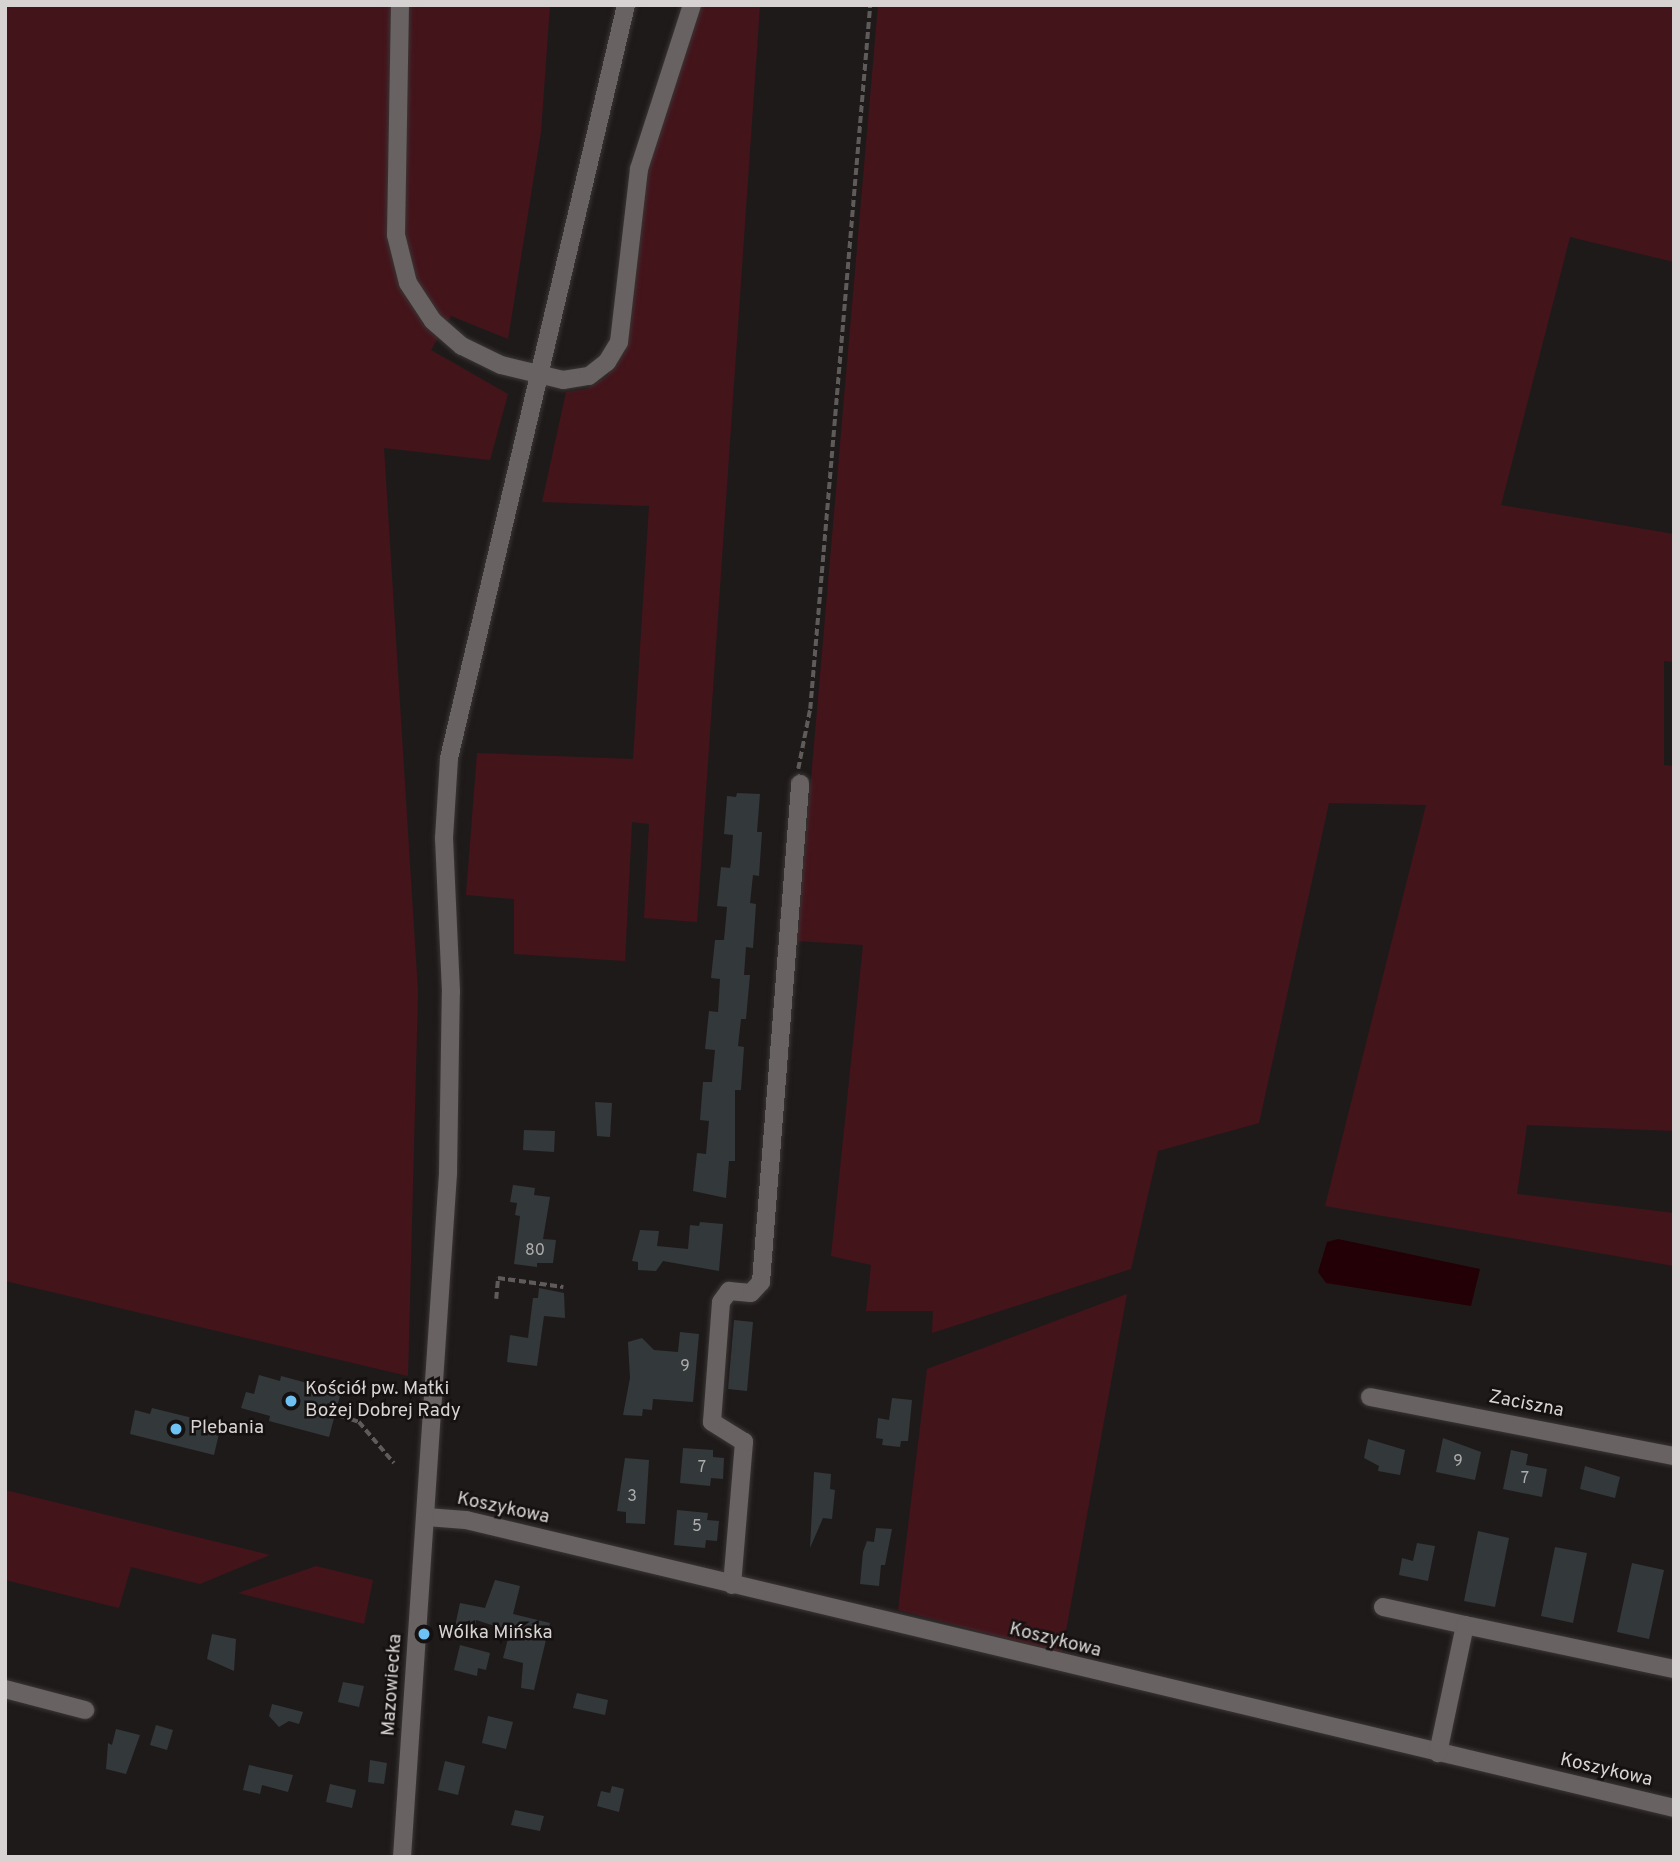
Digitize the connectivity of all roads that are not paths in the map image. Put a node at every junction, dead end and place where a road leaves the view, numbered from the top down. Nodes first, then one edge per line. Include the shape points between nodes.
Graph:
1 (400, 5) edge
2 (626, 5) edge
3 (692, 5) edge
4 (538, 375) junction
5 (800, 784) road end
6 (1370, 1397) dead end
7 (1674, 1456) edge
8 (426, 1517) junction
9 (732, 1586) junction
10 (1383, 1607) dead end
11 (1465, 1625) junction
12 (1674, 1669) edge
13 (5, 1689) edge
14 (85, 1710) dead end
15 (1438, 1753) junction
16 (1674, 1808) edge
17 (402, 1857) edge

1 - 4 street via 395,193 403,272 423,309 450,338 489,360
2 - 4 street, Mazowiecka
3 - 4 street via 639,169 619,342 607,362 589,376 562,380
4 - 8 street, Mazowiecka via 466,677 445,789 452,1080
5 - 9 street via 761,1282 751,1293 729,1291 721,1302 712,1422 744,1442
6 - 7 street, Zaciszna
8 - 9 street, Koszykowa via 466,1520
8 - 17 street, Mazowiecka
9 - 15 street, Koszykowa
10 - 11 street
11 - 12 street
11 - 15 street
13 - 14 street
15 - 16 street, Koszykowa

